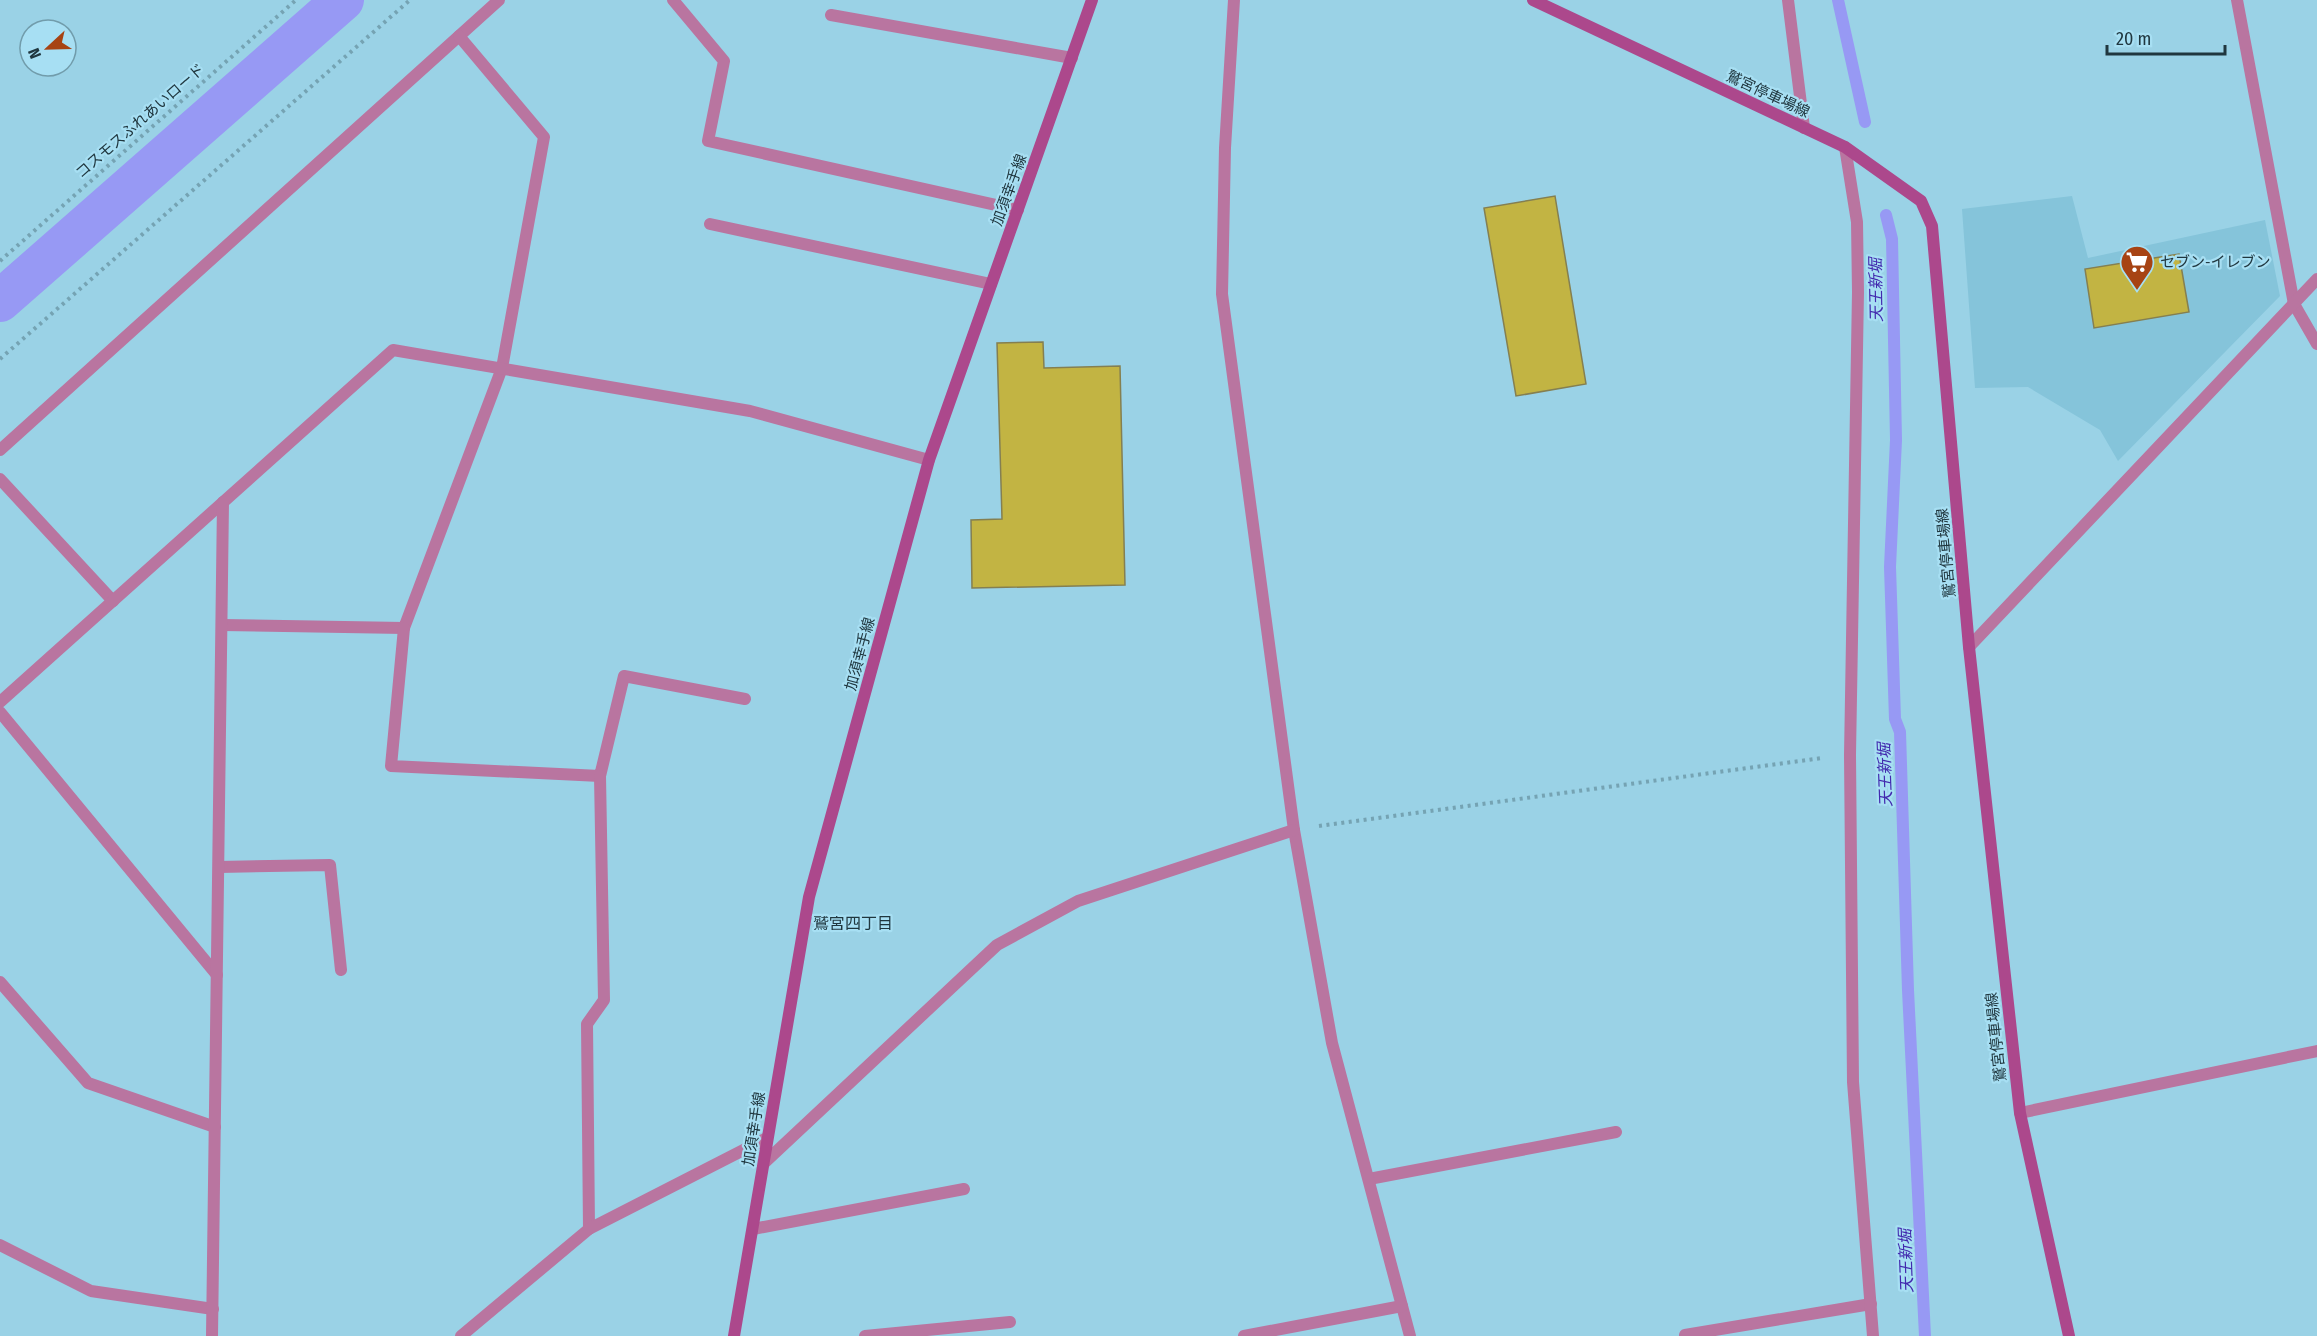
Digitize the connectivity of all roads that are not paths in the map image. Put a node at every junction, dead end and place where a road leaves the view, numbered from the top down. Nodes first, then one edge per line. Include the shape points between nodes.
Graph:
1 (499, 0) edge
2 (673, 0) edge
3 (1092, 0) edge
4 (1234, 0) edge
5 (1533, 0) edge
6 (1788, 0) edge
7 (2237, 0) edge
8 (831, 15) dead end
9 (459, 36) junction
10 (1072, 58) junction
11 (1804, 128) junction
12 (1845, 147) junction
13 (1018, 210) junction
14 (710, 224) dead end
15 (2317, 279) edge
16 (991, 284) junction
17 (2294, 304) junction
18 (2317, 344) edge
19 (502, 368) junction
20 (0, 450) edge
21 (929, 460) junction
22 (0, 478) edge
23 (223, 502) junction
24 (113, 601) junction
25 (222, 625) junction
26 (404, 628) junction
27 (1969, 646) junction
28 (744, 699) dead end
29 (0, 702) edge
30 (0, 712) edge
31 (600, 776) junction
32 (1294, 830) junction
33 (219, 867) junction
34 (341, 970) dead end
35 (217, 975) junction
36 (0, 982) edge
37 (2317, 1052) edge
38 (2020, 1113) junction
39 (215, 1127) junction
40 (1616, 1132) dead end
41 (767, 1138) junction
42 (764, 1163) junction
43 (1369, 1179) junction
44 (964, 1190) dead end
45 (753, 1228) junction
46 (589, 1229) junction
47 (0, 1245) edge
48 (1871, 1304) junction
49 (1402, 1306) junction
50 (213, 1309) junction
51 (1010, 1322) dead end
52 (1685, 1335) edge
53 (212, 1336) edge
54 (461, 1336) edge
55 (734, 1336) edge
56 (865, 1336) edge
57 (1244, 1336) edge
58 (1410, 1336) edge
59 (1873, 1336) edge
60 (2069, 1336) edge

1 - 9 street
2 - 13 street via 724,61 708,141
3 - 10 main road, 加須幸手線
4 - 32 street via 1222,294
5 - 11 main road, 鷲宮停車場線
6 - 11 street
7 - 17 street
8 - 10 street
9 - 19 street via 544,137
9 - 20 street
10 - 13 main road, 加須幸手線
11 - 12 main road, 鷲宮停車場線
12 - 27 main road, 鷲宮停車場線 via 1921,201 1932,226
12 - 48 street via 1857,222 1858,292 1850,755 1853,1082
13 - 16 main road, 加須幸手線
14 - 16 street
15 - 17 street
16 - 21 main road, 加須幸手線
17 - 18 street
17 - 27 street
19 - 21 street via 750,411
19 - 23 street via 393,350
19 - 26 street
21 - 41 main road, 加須幸手線 via 809,897
22 - 24 street
23 - 24 street
23 - 25 street
24 - 29 street
25 - 26 street
25 - 33 street
26 - 31 street via 391,766
27 - 38 main road, 鷲宮停車場線
28 - 31 street via 624,676
30 - 35 street
31 - 46 street via 603,1000 587,1024
32 - 42 street via 1078,901 997,945
32 - 43 street via 1332,1043
33 - 34 street via 330,865
33 - 35 street
35 - 39 street
36 - 39 street via 88,1083
37 - 38 street
38 - 60 main road, 鷲宮停車場線
39 - 50 street
40 - 43 street
41 - 42 main road, 加須幸手線
41 - 46 street
42 - 45 main road, 加須幸手線
43 - 49 street
44 - 45 street
45 - 55 main road, 加須幸手線
46 - 54 street
47 - 50 street via 91,1291
48 - 52 street
48 - 59 street
49 - 57 street
49 - 58 street
50 - 53 street
51 - 56 street

